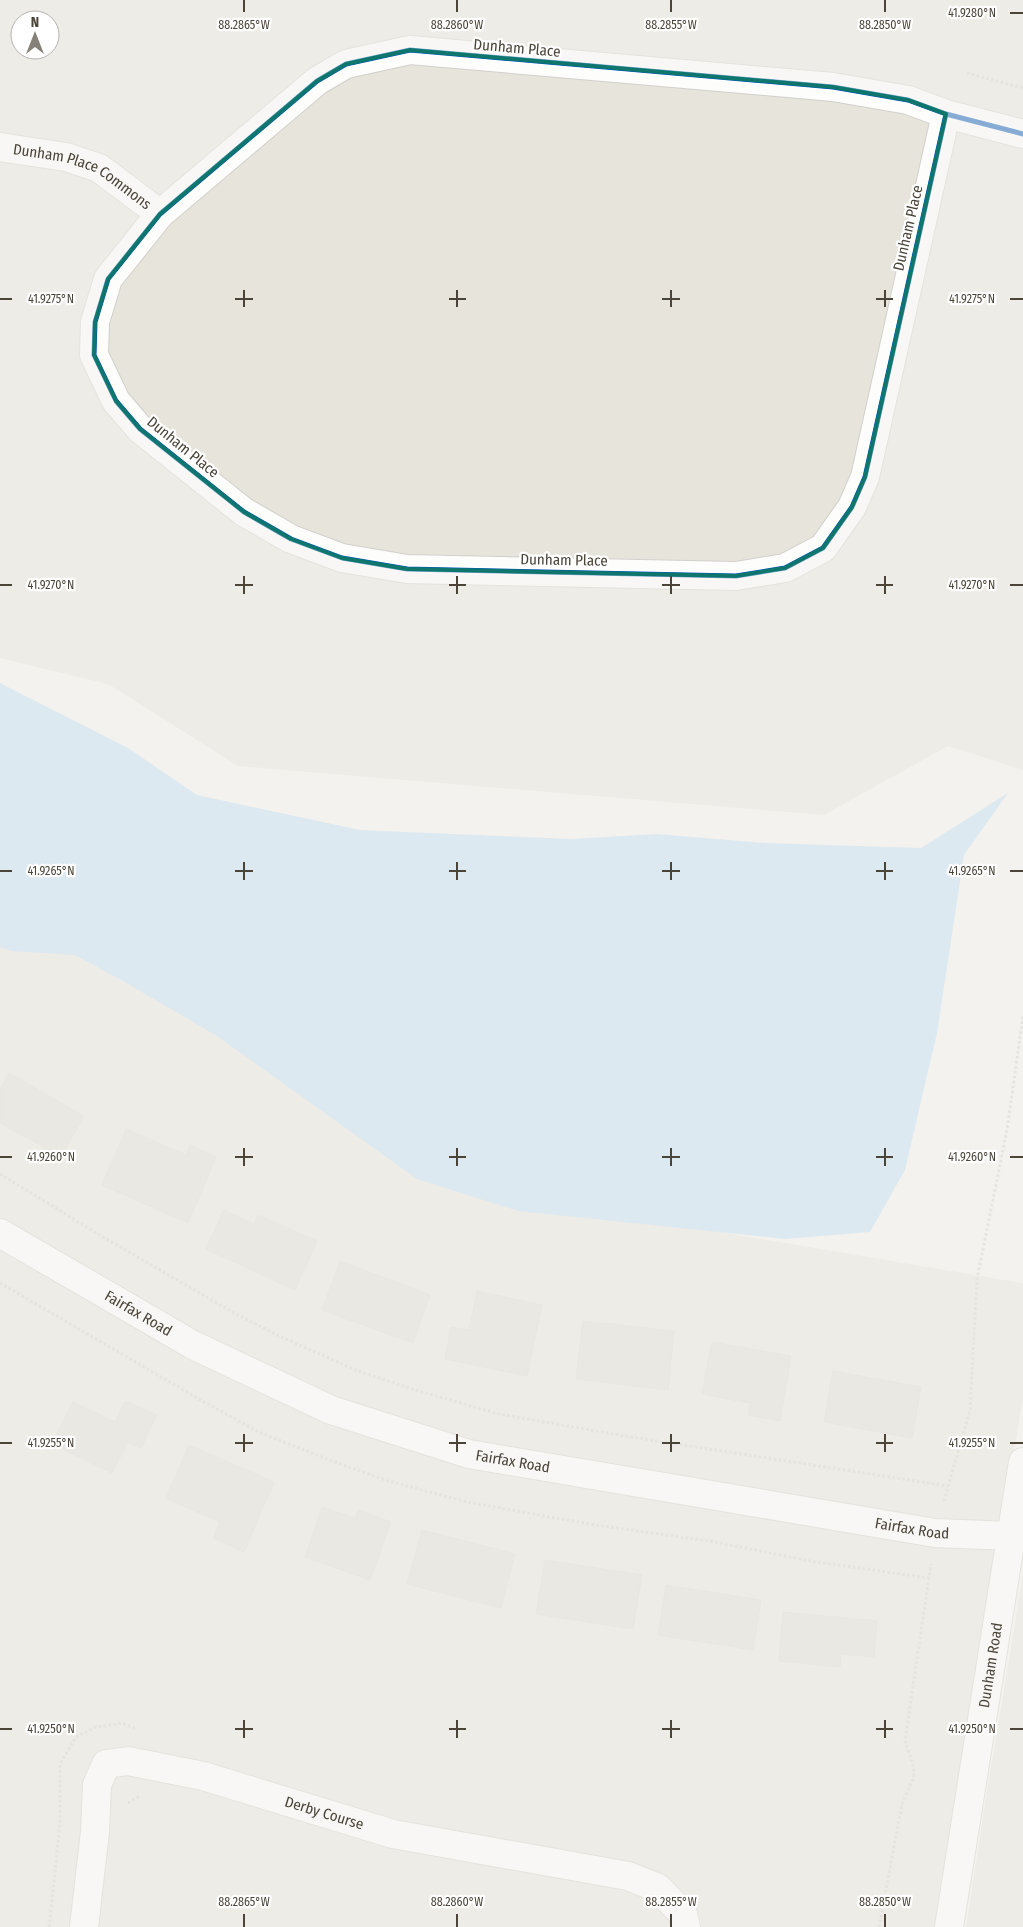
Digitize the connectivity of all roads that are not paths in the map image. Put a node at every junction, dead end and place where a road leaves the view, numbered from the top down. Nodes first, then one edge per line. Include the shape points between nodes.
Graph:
1 (946, 114) junction
2 (1023, 134) edge
3 (0, 147) edge
4 (160, 214) junction
5 (0, 1233) edge
6 (1023, 1462) edge
7 (1012, 1536) junction
8 (84, 1927) edge
9 (686, 1927) edge
10 (949, 1927) edge

1 - 2 street, Dunham Place
1 - 4 street, Dunham Place via 908,100 833,87 410,50 346,64 317,81
1 - 4 street, Dunham Place via 865,477 852,507 823,548 785,568 736,576 407,569 342,558 291,539 244,512 140,429 116,401 94,355 95,322 108,279
3 - 4 street, Dunham Place Commons via 66,157 98,168
5 - 7 street, Fairfax Road via 193,1345 331,1410 468,1454 935,1533
6 - 7 street, Dunham Road
7 - 10 street, Dunham Road
8 - 9 street, Derby Course via 97,1786 106,1764 128,1761 203,1776 393,1834 628,1876 658,1888 682,1914

